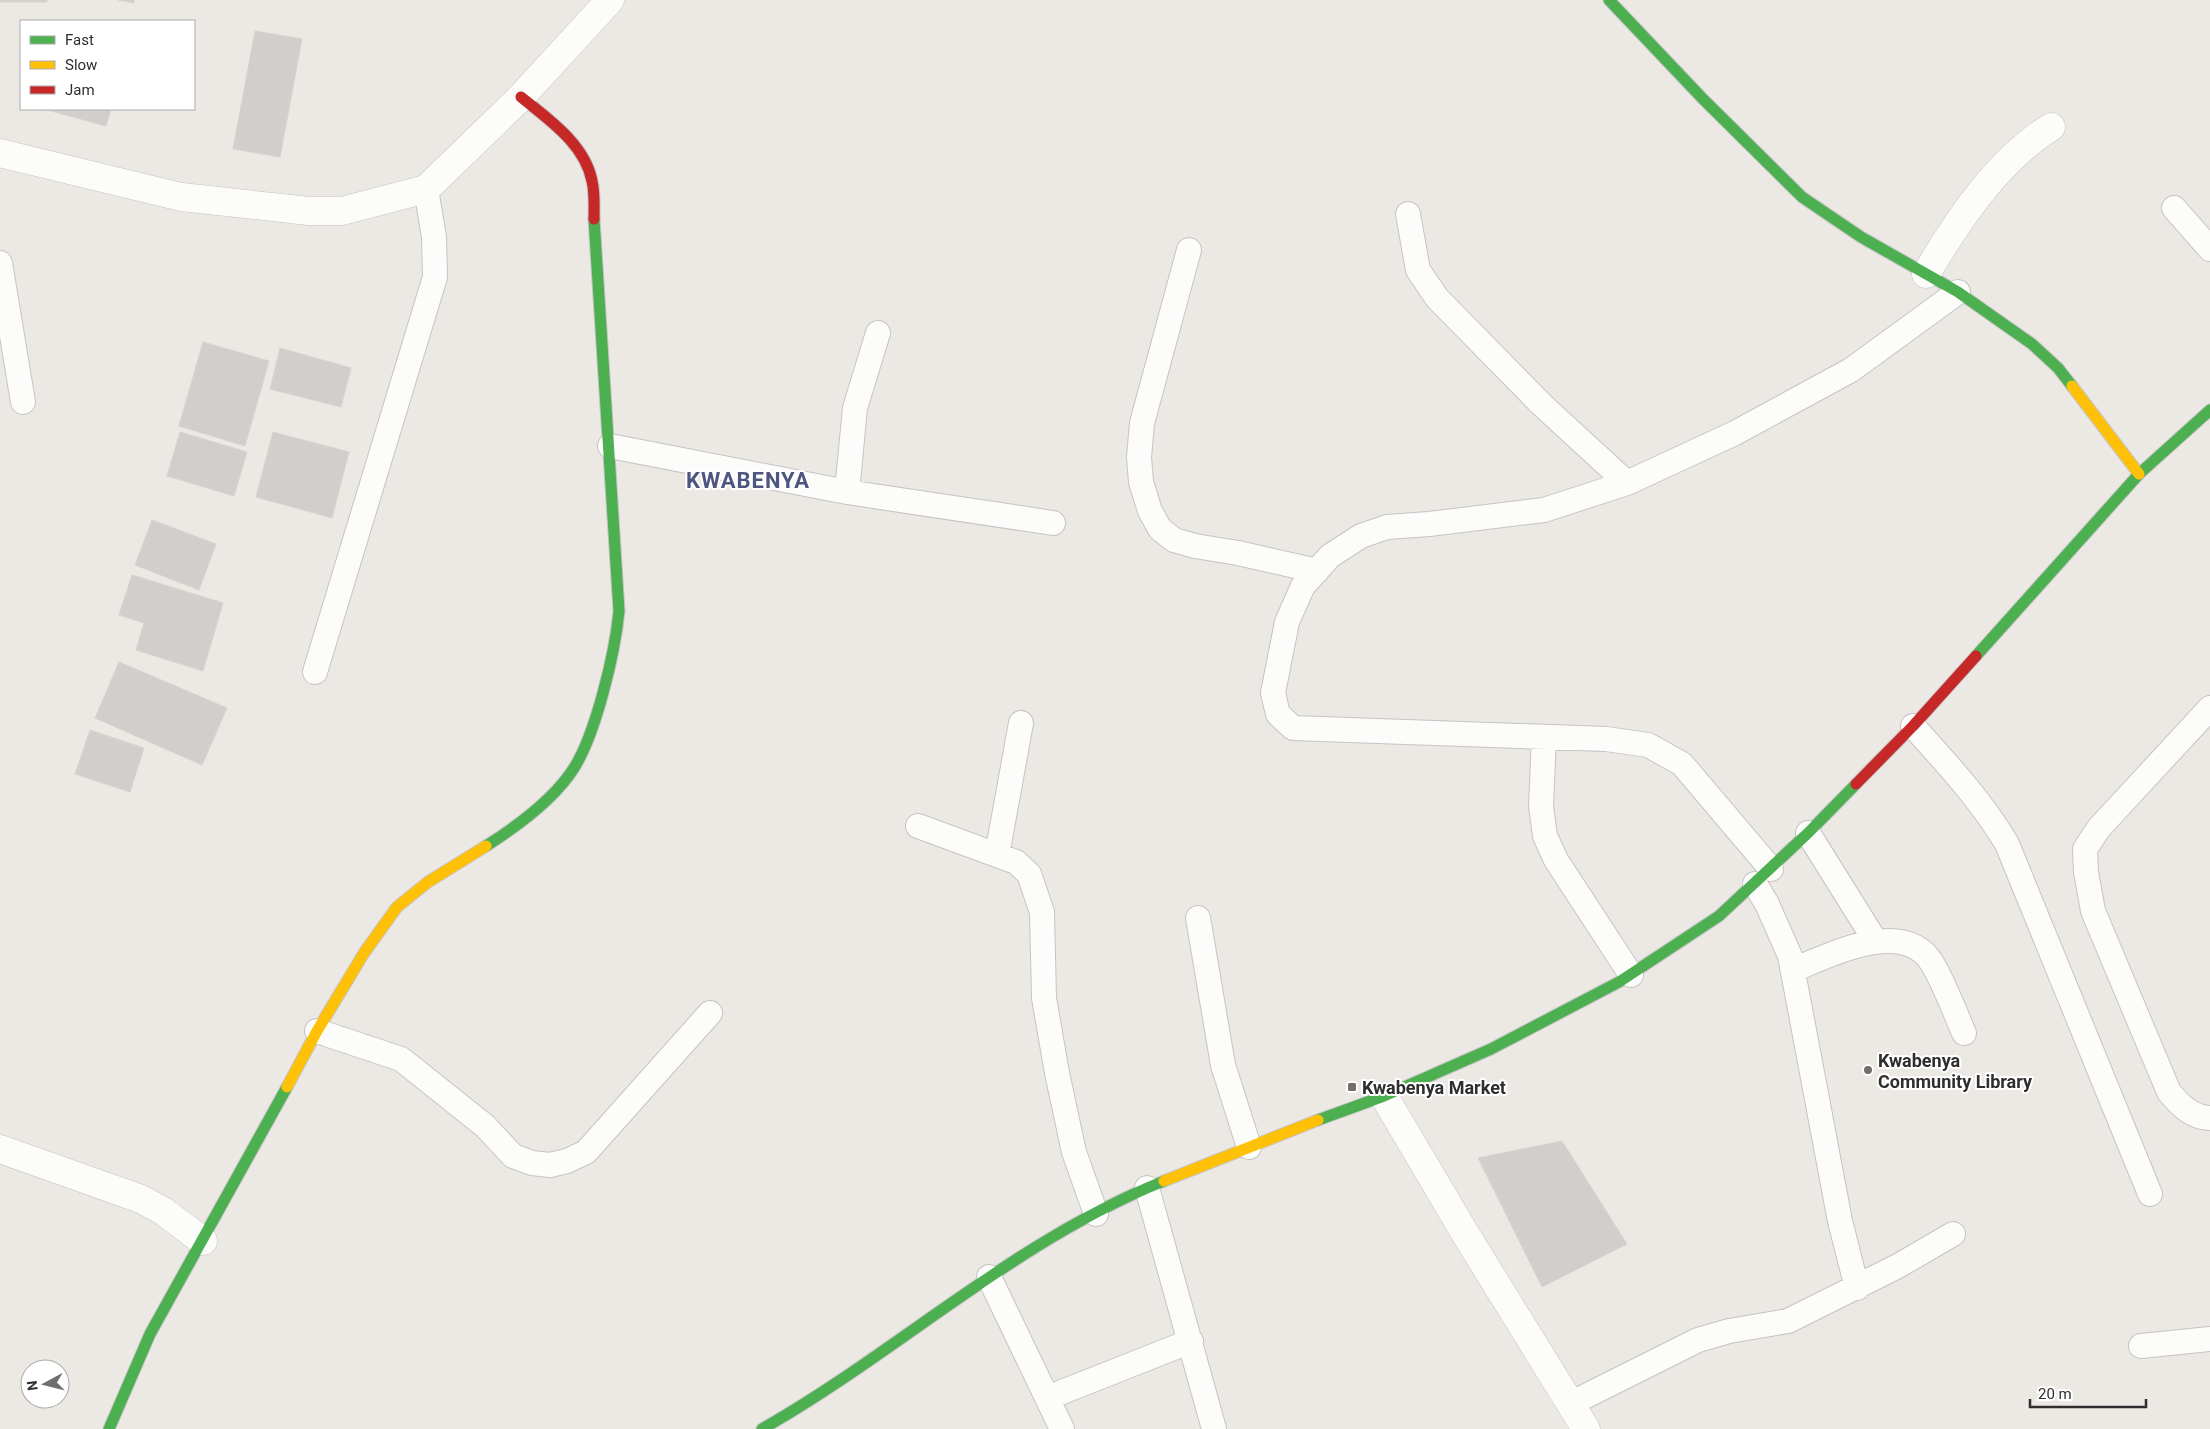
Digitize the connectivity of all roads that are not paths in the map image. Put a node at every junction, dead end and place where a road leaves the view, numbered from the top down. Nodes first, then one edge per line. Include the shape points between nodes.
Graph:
1 (610, 0) edge
2 (1609, 0) edge
3 (521, 97) junction
4 (2051, 127) dead end
5 (0, 153) edge
6 (426, 189) junction
7 (2174, 208) dead end
8 (1408, 214) dead end
9 (2210, 249) edge
10 (1189, 250) dead end
11 (0, 263) edge
12 (1926, 274) junction
13 (1958, 292) junction
14 (878, 333) dead end
15 (23, 402) dead end
16 (2208, 420) edge
17 (610, 446) junction
18 (2140, 474) junction
19 (1627, 483) junction
20 (847, 492) junction
21 (1053, 523) dead end
22 (1317, 571) junction
23 (316, 672) dead end
24 (2210, 708) edge
25 (1021, 724) dead end
26 (1913, 726) junction
27 (1544, 736) junction
28 (918, 826) dead end
29 (1808, 833) junction
30 (997, 855) junction
31 (1763, 876) junction
32 (1198, 918) dead end
33 (1876, 942) junction
34 (1793, 970) junction
35 (1631, 974) junction
36 (710, 1013) dead end
37 (317, 1031) junction
38 (1964, 1033) dead end
39 (1384, 1096) junction
40 (2210, 1118) edge
41 (1249, 1147) junction
42 (0, 1149) edge
43 (1147, 1188) junction
44 (2150, 1194) dead end
45 (1096, 1214) junction
46 (1953, 1234) dead end
47 (203, 1241) junction
48 (989, 1277) junction
49 (1857, 1288) junction
50 (2210, 1339) edge
51 (1191, 1341) junction
52 (2141, 1346) dead end
53 (1047, 1398) junction
54 (1570, 1404) junction
55 (109, 1429) edge
56 (762, 1429) edge
57 (1062, 1429) edge
58 (1214, 1429) edge
59 (1586, 1429) edge

1 - 3 street
2 - 12 street via 1802,197 1861,237
3 - 6 street
3 - 17 street via 558,128 582,155 592,180
4 - 12 street via 2037,136 1990,182 1956,223
5 - 6 street via 181,197 309,211 342,211
6 - 23 lane via 434,237 435,277
7 - 9 lane
8 - 19 lane via 1418,270 1437,298 1541,404
10 - 22 lane via 1142,423 1140,474 1150,511 1160,529 1174,540
11 - 15 lane
12 - 13 street
13 - 18 street via 2032,344 2058,368
13 - 19 lane via 1850,370 1735,433
14 - 20 lane via 855,408
16 - 18 street
17 - 20 lane
17 - 37 street via 618,592 617,634 598,708 574,768 552,795 500,837 428,882 397,907 364,953
18 - 26 street
19 - 22 lane via 1544,510 1387,527 1361,536 1330,556
20 - 21 lane
22 - 27 lane via 1303,586 1287,622 1273,692 1278,714 1293,728
24 - 40 lane via 2099,828 2085,849 2093,911 2169,1092 2181,1106 2202,1118
25 - 30 lane
26 - 29 street
26 - 44 lane via 1971,790 2007,844
27 - 31 lane via 1648,744 1682,764
27 - 35 lane via 1541,806 1545,836 1556,860
28 - 30 lane
29 - 31 street
29 - 33 lane
30 - 45 lane via 1016,862 1029,874 1042,912 1044,998 1074,1152
31 - 34 lane via 1767,904
31 - 35 street via 1719,916
32 - 41 lane via 1223,1066
33 - 34 lane via 1851,946
33 - 38 lane via 1896,941 1914,946 1932,962
34 - 49 lane via 1840,1222
35 - 39 street via 1491,1049
36 - 37 lane via 586,1152 550,1165 513,1156 485,1126 401,1059
37 - 47 street
39 - 41 street
39 - 54 street
41 - 43 street
42 - 47 street via 141,1199
43 - 45 street
43 - 51 lane
45 - 48 street
46 - 49 lane
47 - 55 street via 150,1334
48 - 53 lane
48 - 56 street via 797,1409
49 - 54 lane via 1788,1321 1698,1340
50 - 52 lane
51 - 53 lane
51 - 58 lane
53 - 57 lane
54 - 59 street

